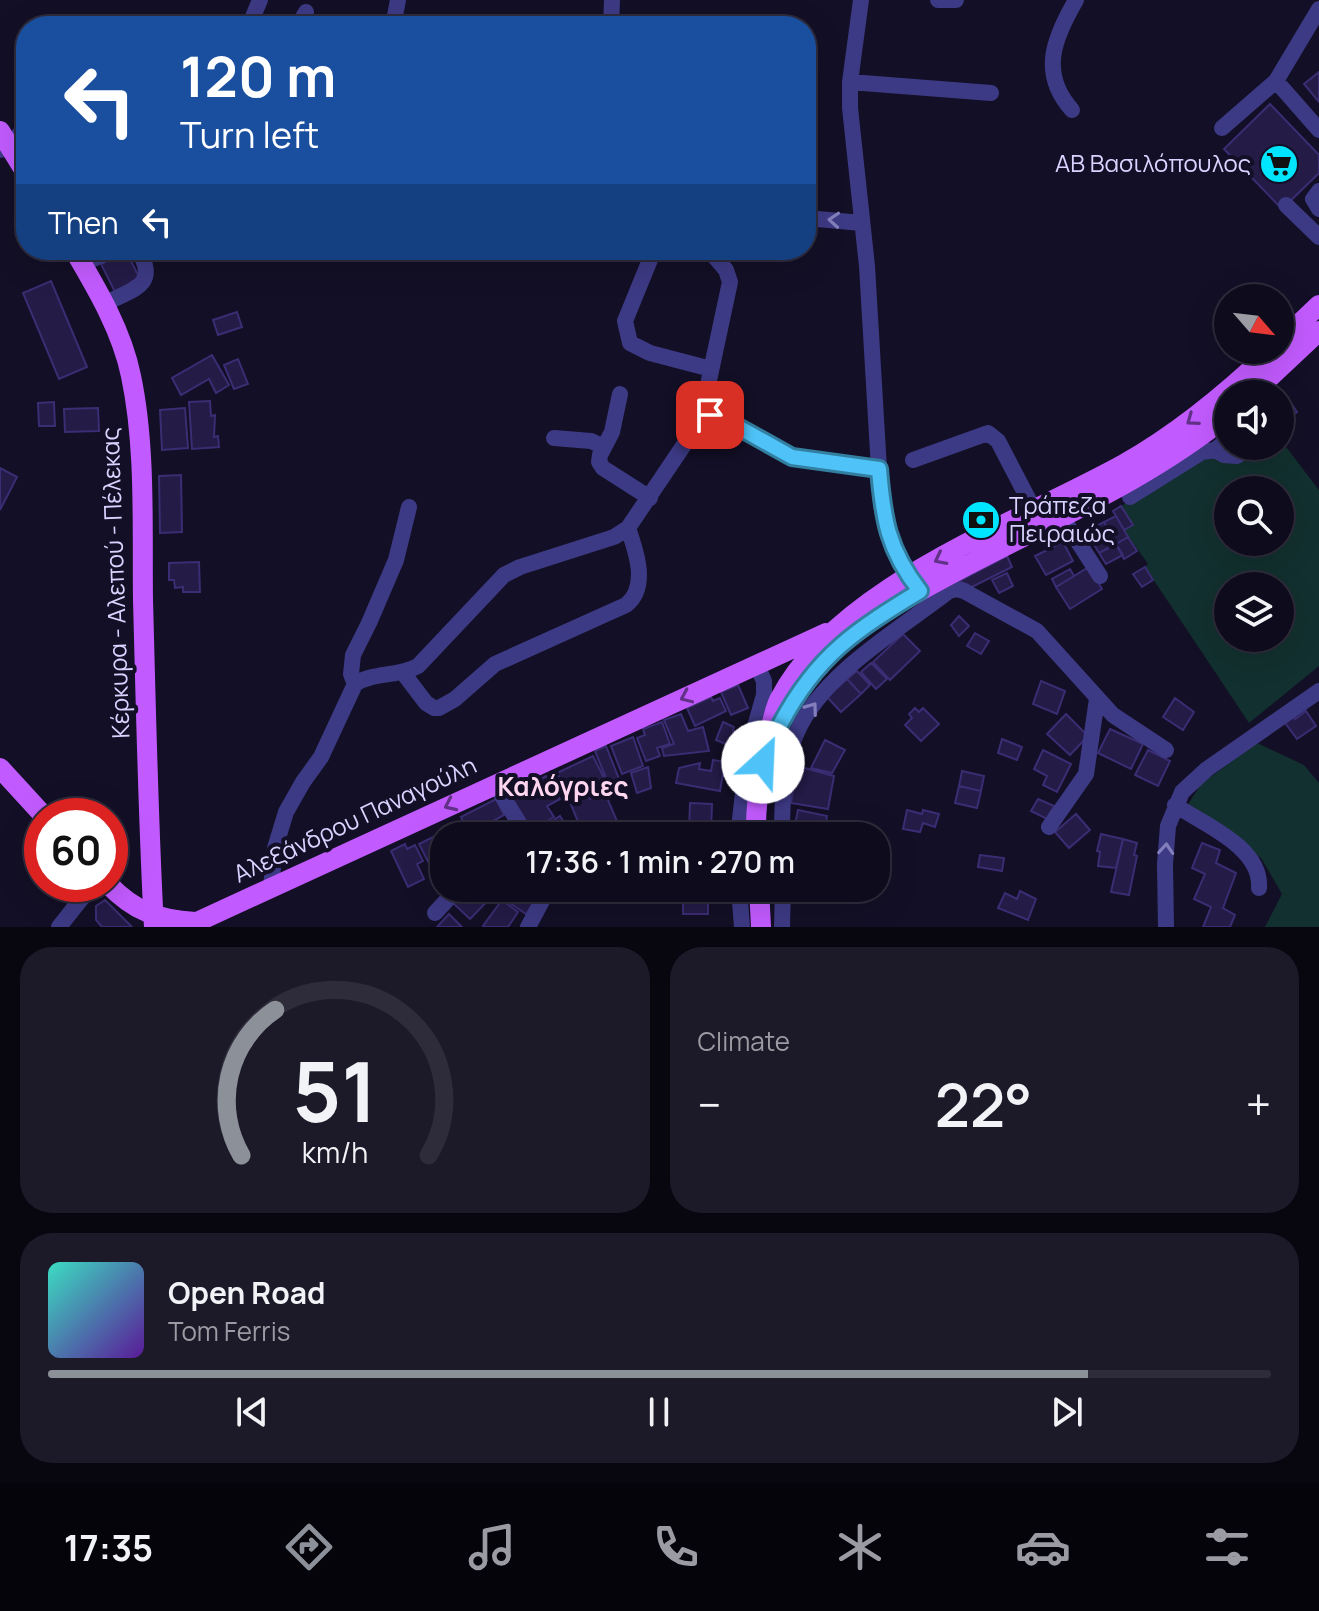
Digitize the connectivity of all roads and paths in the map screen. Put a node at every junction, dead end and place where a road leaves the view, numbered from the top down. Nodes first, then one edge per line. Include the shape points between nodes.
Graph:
1 (861, 0) edge
2 (938, 0) edge
3 (956, 0) edge
4 (1076, 0) edge
5 (1319, 9) edge
6 (1276, 81) junction
7 (850, 82) junction
8 (991, 93) dead end
9 (1072, 110) dead end
10 (1222, 128) dead end
11 (1319, 130) edge
12 (3, 142) edge
13 (16, 160) edge
14 (1319, 191) edge
15 (1286, 205) dead end
16 (1319, 209) edge
17 (816, 219) edge
18 (862, 223) junction
19 (1319, 237) edge
20 (80, 260) edge
21 (143, 260) edge
22 (650, 260) edge
23 (718, 260) edge
24 (104, 304) junction
25 (1319, 305) edge
26 (1294, 329) edge
27 (1319, 331) edge
28 (1257, 364) edge
29 (711, 369) junction
30 (1267, 380) edge
31 (620, 394) dead end
32 (710, 415) junction
33 (1214, 435) edge
34 (554, 438) dead end
35 (604, 447) junction
36 (1214, 450) edge
37 (913, 460) dead end
38 (879, 469) junction
39 (1154, 475) junction
40 (1130, 497) dead end
41 (650, 498) junction
42 (409, 507) dead end
43 (1034, 510) junction
44 (1062, 517) junction
45 (628, 528) junction
46 (1100, 576) dead end
47 (914, 584) junction
48 (946, 584) junction
49 (837, 627) junction
50 (757, 666) junction
51 (404, 674) junction
52 (1319, 677) edge
53 (355, 684) junction
54 (1313, 694) edge
55 (1097, 699) junction
56 (768, 743) junction
57 (1166, 750) dead end
58 (0, 768) edge
59 (495, 784) junction
60 (28, 798) edge
61 (1175, 805) junction
62 (518, 822) edge
63 (740, 822) edge
64 (757, 822) edge
65 (782, 822) edge
66 (1049, 827) dead end
67 (271, 887) junction
68 (1259, 888) dead end
69 (79, 902) edge
70 (128, 902) edge
71 (445, 902) edge
72 (541, 902) edge
73 (740, 902) edge
74 (760, 902) edge
75 (783, 902) edge
76 (435, 913) dead end
77 (154, 921) edge
78 (190, 924) edge
79 (59, 927) edge
80 (528, 927) edge
81 (742, 927) edge
82 (761, 927) edge
83 (782, 927) edge
84 (1166, 927) edge

1 - 7 street
2 - 3 street
4 - 9 street via 1059,31 1052,61 1058,91
5 - 6 street
6 - 10 street
6 - 11 street
7 - 8 street
7 - 18 street
12 - 13 main road
14 - 16 street via 1313,199
15 - 19 street
18 -> 17 street
18 - 38 street
20 - 24 main road, Κέρκυρα - Αλεπού - Πέλεκας
21 - 24 street via 146,278
22 - 29 street via 625,321 630,343
23 - 29 street via 730,282
24 - 77 main road, Κέρκυρα - Αλεπού - Πέλεκας via 126,357 136,406
25 - 26 main road
27 - 30 main road
28 -> 43 main road via 1180,429
29 - 32 street via 705,399
31 - 35 street
32 - 38 street via 792,457
32 - 41 street via 696,427
33 - 39 main road
34 - 35 street
35 - 41 street via 600,466
36 - 39 street
37 - 43 street via 988,433 998,441
38 - 47 street via 886,532
39 - 40 street
39 - 44 main road
41 - 45 street
42 - 53 street via 396,560 353,655
43 -> 47 main road
44 - 46 street
44 - 48 main road
45 - 51 street via 504,575 429,657
45 - 51 street via 639,583 626,605 495,664 439,708 426,703
47 - 48 main road
47 - 49 main road
47 - 56 main road via 824,660
48 - 55 street via 1037,631
65 -> 48 street via 790,754 809,711 847,670
49 - 50 main road, Αλεξάνδρου Παναγούλη
49 - 56 main road via 780,699
50 -> 59 main road, Αλεξάνδρου Παναγούλη
50 - 63 street via 764,695 748,751
51 - 53 street
52 - 54 street
53 - 67 street via 321,757 286,812
54 - 61 street via 1192,780
55 - 57 street
55 - 66 street via 1086,774
56 - 64 main road
58 - 60 main road
59 - 62 street
59 -> 67 main road, Αλεξάνδρου Παναγούλη
61 - 68 street via 1250,858 1258,870
84 -> 61 street via 1165,864
67 - 78 main road, Αλεξάνδρου Παναγούλη
69 - 79 street
70 - 77 main road
71 - 76 street
72 - 80 street
73 - 81 street
74 - 82 main road
75 - 83 street
77 - 78 main road, Αλεξάνδρου Παναγούλη

